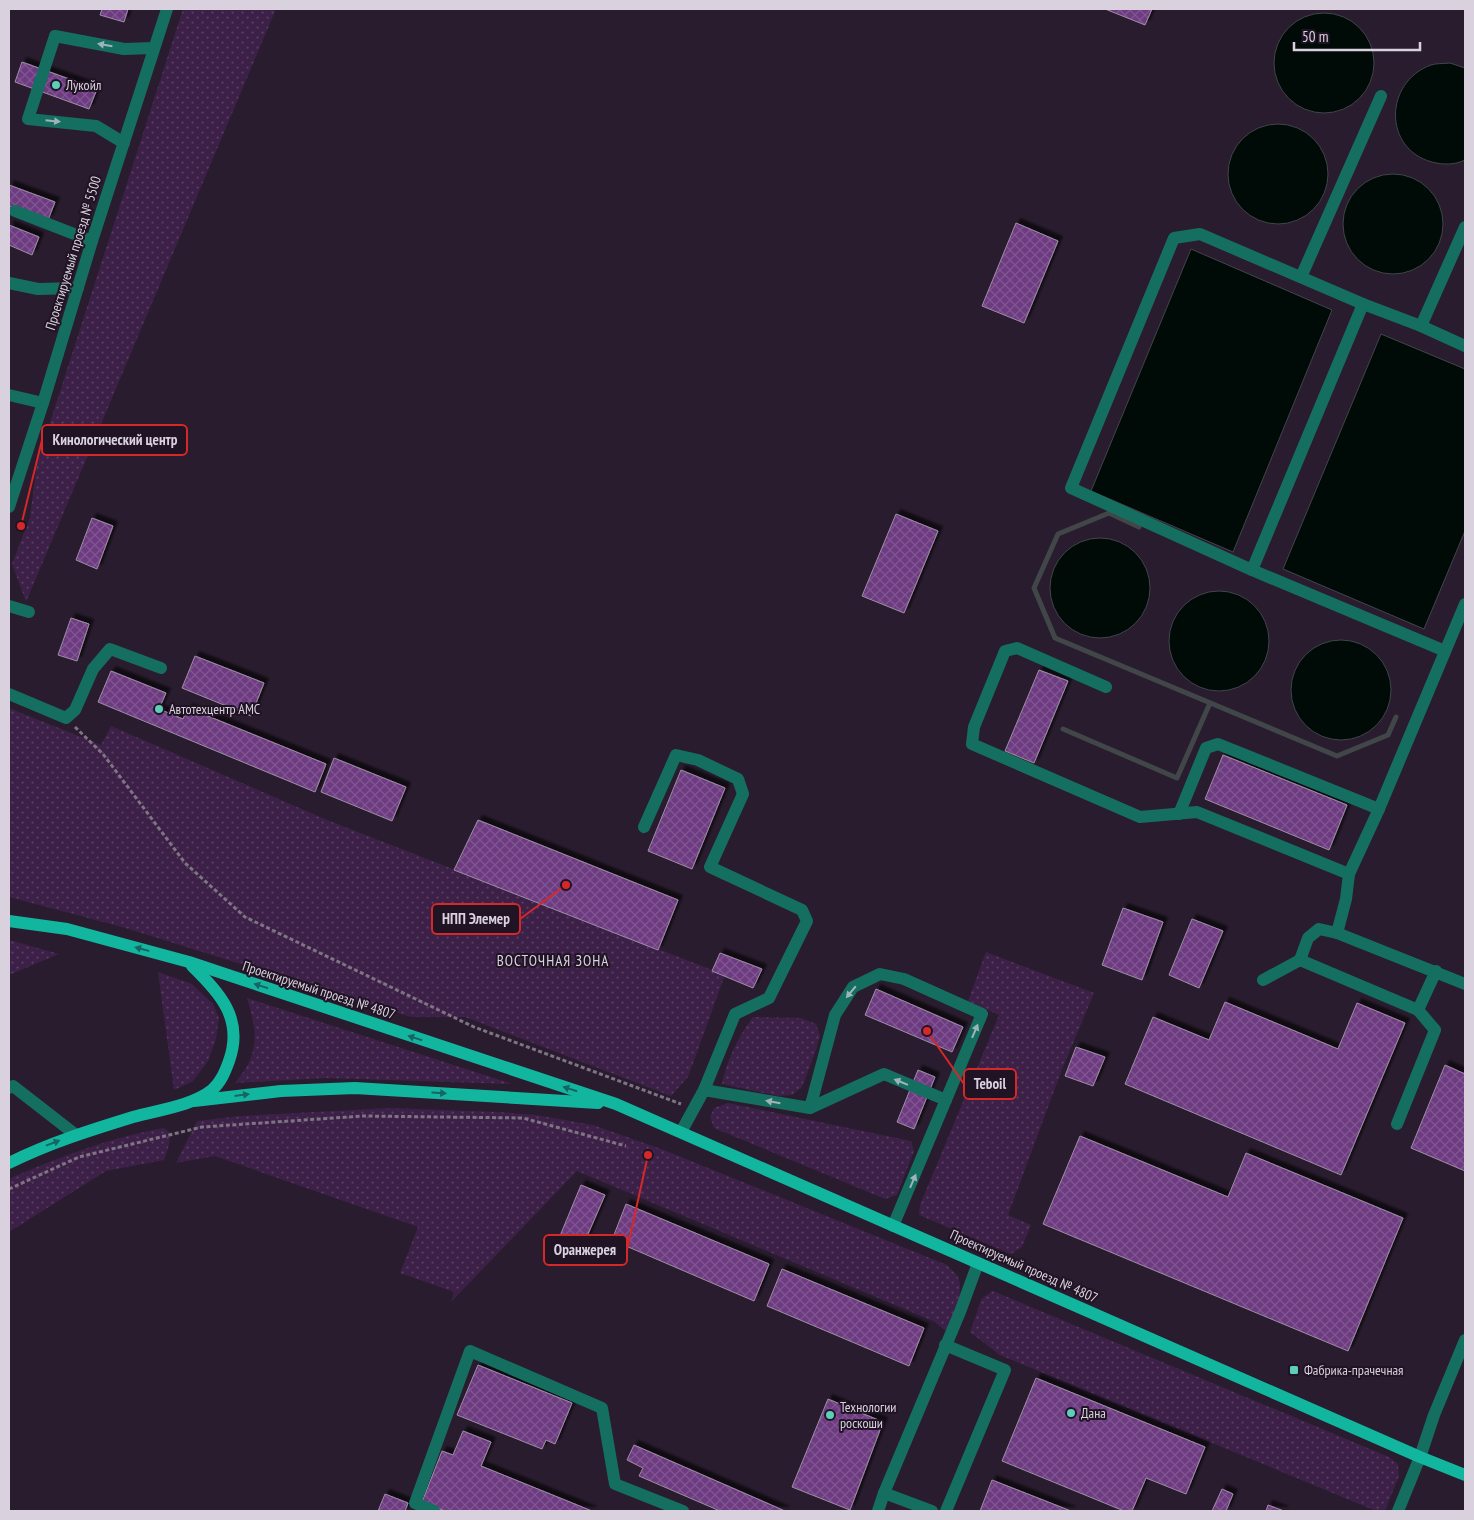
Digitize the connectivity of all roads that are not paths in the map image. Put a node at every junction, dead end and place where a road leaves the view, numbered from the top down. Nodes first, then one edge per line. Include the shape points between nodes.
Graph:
1 (167, 9) edge
2 (153, 48) junction
3 (1381, 96) dead end
4 (124, 143) junction
5 (15, 211) dead end
6 (1465, 227) edge
7 (92, 241) junction
8 (1301, 277) junction
9 (9, 283) edge
10 (78, 288) junction
11 (1363, 304) junction
12 (1421, 326) junction
13 (1465, 346) edge
14 (9, 395) edge
15 (43, 403) junction
16 (9, 507) edge
17 (1252, 570) junction
18 (1465, 604) edge
19 (9, 606) edge
20 (29, 612) dead end
21 (1445, 651) junction
22 (161, 668) dead end
23 (1106, 687) dead end
24 (9, 694) edge
25 (1379, 809) junction
26 (1179, 814) junction
27 (644, 827) dead end
28 (1349, 874) junction
29 (9, 921) edge
30 (1337, 932) junction
31 (1300, 960) junction
32 (189, 962) junction
33 (1436, 971) junction
34 (1263, 980) dead end
35 (1465, 984) edge
36 (1418, 1010) junction
37 (9, 1088) edge
38 (704, 1090) junction
39 (946, 1100) junction
40 (194, 1101) junction
41 (616, 1104) junction
42 (810, 1108) junction
43 (1397, 1124) dead end
44 (681, 1132) junction
45 (76, 1135) junction
46 (9, 1163) edge
47 (893, 1226) junction
48 (978, 1263) junction
49 (1465, 1340) edge
50 (945, 1345) junction
51 (1420, 1457) junction
52 (1465, 1475) edge
53 (884, 1493) junction
54 (434, 1511) edge
55 (683, 1511) edge
56 (878, 1511) edge
57 (932, 1511) edge
58 (946, 1511) edge
59 (1398, 1511) edge

1 - 2 street, Проектируемый проезд № 5500
2 - 4 street, Проектируемый проезд № 5500
2 -> 4 street via 124,48 55,36 28,119 96,126
3 - 8 street
4 - 7 street, Проектируемый проезд № 5500
5 - 7 street
6 - 12 street
7 - 10 street, Проектируемый проезд № 5500
8 - 11 street
8 - 17 street via 1200,234 1174,238 1072,488
9 - 10 street via 38,289
10 - 15 street, Проектируемый проезд № 5500
11 - 12 street
11 - 17 street
12 - 13 street
14 - 15 street
15 - 16 street, Проектируемый проезд № 5500
17 - 21 street
18 - 21 street
19 - 20 street
21 - 25 street
22 - 24 street via 110,649 93,669 75,710 66,718
23 - 26 street via 1017,648 1004,651 974,727 972,744 1140,817
25 - 26 street via 1218,744 1206,748
25 - 28 street
26 - 28 street via 1197,812
27 - 38 street via 676,755 698,760 738,779 743,794 710,867 802,910 807,921 769,998 735,1014
28 - 30 street
32 -> 29 main road, Проектируемый проезд № 4807 via 67,929
30 - 31 street via 1319,930 1308,938
30 - 33 street
31 - 34 street
31 - 36 street
32 - 40 main road via 218,993 234,1030 232,1053 220,1082
41 -> 32 main road, Проектируемый проезд № 4807
33 - 35 street
33 - 36 street
36 - 43 street via 1435,1030
37 - 45 street via 13,1086
42 -> 38 street
38 - 44 street
39 -> 42 street via 884,1074
39 -> 42 street via 982,1014 904,979 880,974 853,987 835,1015
47 -> 39 street
40 -> 41 main road, Проектируемый проезд № 4807 via 281,1091 355,1088
40 - 45 main road
41 - 44 main road, Проектируемый проезд № 4807
44 - 47 main road, Проектируемый проезд № 4807
46 -> 45 main road
47 - 48 main road, Проектируемый проезд № 4807
48 - 50 street
48 - 51 main road, Проектируемый проезд № 4807
49 - 51 street
50 - 53 street
50 - 58 street via 1005,1370
51 - 52 main road, Проектируемый проезд № 4807
51 - 59 street
53 - 56 street
53 - 57 street
54 - 55 street via 415,1503 470,1351 602,1408 615,1484

